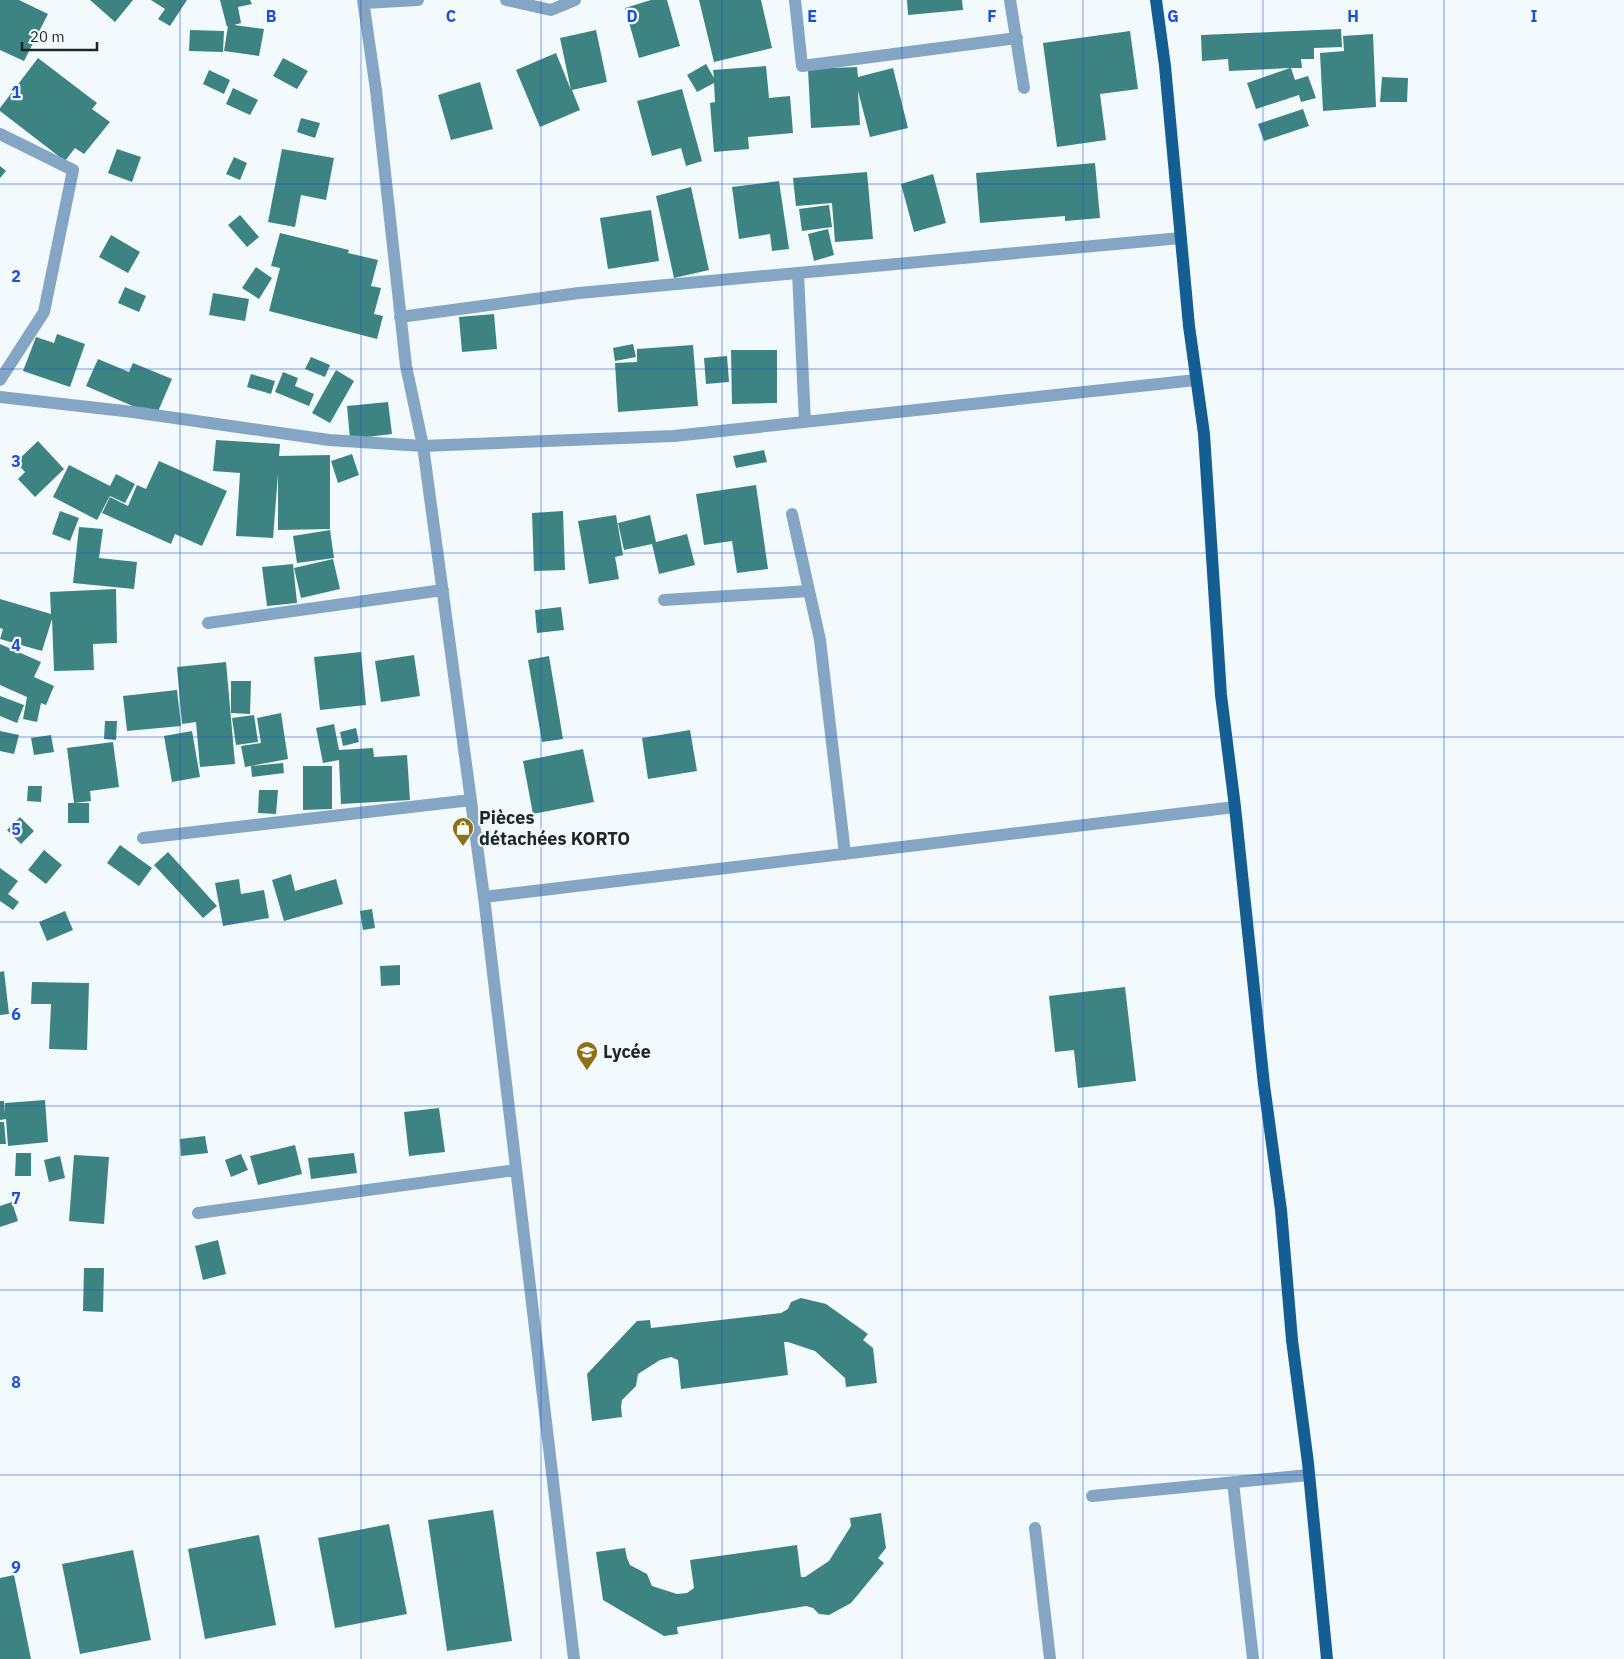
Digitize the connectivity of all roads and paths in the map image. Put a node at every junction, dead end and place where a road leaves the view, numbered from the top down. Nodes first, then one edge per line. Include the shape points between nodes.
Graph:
1 (418, 0) edge
2 (506, 0) edge
3 (575, 0) edge
4 (795, 0) edge
5 (1010, 0) edge
6 (1156, 0) edge
7 (363, 1) edge
8 (1017, 38) junction
9 (1024, 88) dead end
10 (0, 134) edge
11 (1182, 238) junction
12 (798, 272) junction
13 (400, 316) junction
14 (0, 380) edge
15 (1196, 380) junction
16 (0, 397) edge
17 (805, 422) junction
18 (423, 446) junction
19 (792, 514) dead end
20 (442, 590) junction
21 (809, 591) junction
22 (664, 600) dead end
23 (208, 623) dead end
24 (471, 800) junction
25 (1236, 807) junction
26 (143, 838) dead end
27 (845, 854) junction
28 (484, 897) junction
29 (516, 1170) junction
30 (198, 1213) dead end
31 (1309, 1475) junction
32 (1233, 1482) junction
33 (1092, 1496) dead end
34 (1035, 1528) dead end
35 (574, 1659) edge
36 (1050, 1659) edge
37 (1254, 1659) edge
38 (1327, 1659) edge

1 - 7 street
2 - 3 street via 551,10
4 - 8 street via 802,66
5 - 8 street
6 - 11 main road
7 - 13 street via 376,90
8 - 9 street
10 - 14 street via 73,170 44,312
11 - 12 street
11 - 15 main road
12 - 13 street via 579,293
12 - 17 street
13 - 18 street via 406,366
15 - 17 street
15 - 25 main road via 1204,434 1221,695
16 - 18 street via 329,440
17 - 18 street via 674,436
18 - 20 street
19 - 21 street
20 - 23 street
20 - 24 street
21 - 22 street
21 - 27 street via 820,640
24 - 26 street
24 - 28 street
25 - 27 street
25 - 31 main road
27 - 28 street
28 - 29 street
29 - 30 street
29 - 35 street
31 - 32 street
31 - 38 main road
32 - 33 street
32 - 37 street
34 - 36 street

